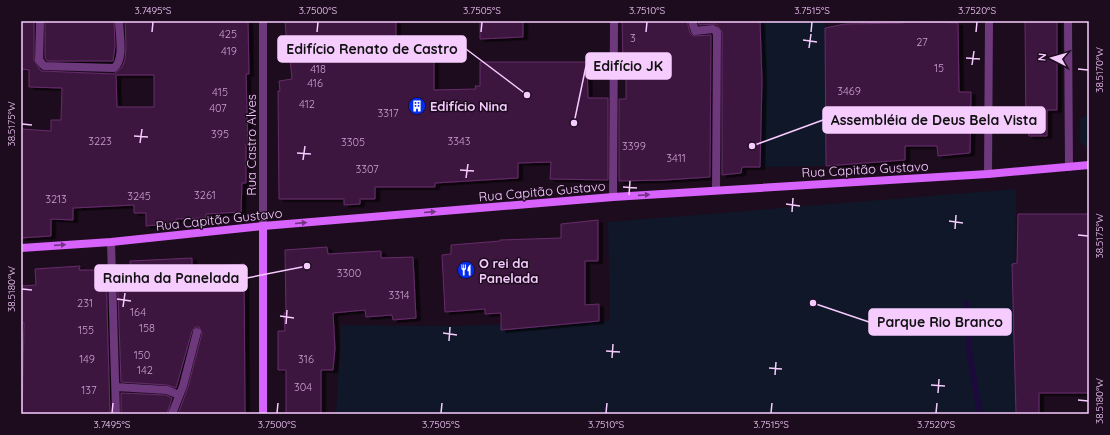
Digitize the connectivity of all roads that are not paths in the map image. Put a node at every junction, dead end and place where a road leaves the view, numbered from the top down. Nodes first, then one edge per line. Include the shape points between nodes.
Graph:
1 (40, 21) edge
2 (119, 21) edge
3 (263, 21) edge
4 (614, 21) edge
5 (692, 21) edge
6 (989, 21) edge
7 (1068, 21) edge
8 (1089, 165) edge
9 (1070, 167) junction
10 (988, 174) junction
11 (716, 190) junction
12 (613, 197) junction
13 (263, 226) junction
14 (111, 242) junction
15 (21, 248) edge
16 (197, 332) dead end
17 (116, 387) junction
18 (179, 395) junction
19 (116, 414) edge
20 (172, 414) edge
21 (263, 414) edge

1 - 2 street via 39,60 44,66 114,68 119,64 120,58
3 - 13 street, Rua Castro Alves
4 - 12 street
5 - 11 street via 696,32 713,29 717,32
6 - 10 street
7 - 9 street
8 - 9 street, Rua Capitão Gustavo
9 - 10 street, Rua Capitão Gustavo
10 - 11 street, Rua Capitão Gustavo
12 -> 11 street, Rua Capitão Gustavo
13 -> 12 street, Rua Capitão Gustavo
13 - 14 street, Rua Capitão Gustavo
13 - 21 street, Rua Castro Alves
15 -> 14 street, Rua Capitão Gustavo
14 - 17 street
16 - 18 street
17 - 18 street via 167,390
17 - 19 street
18 - 20 street

